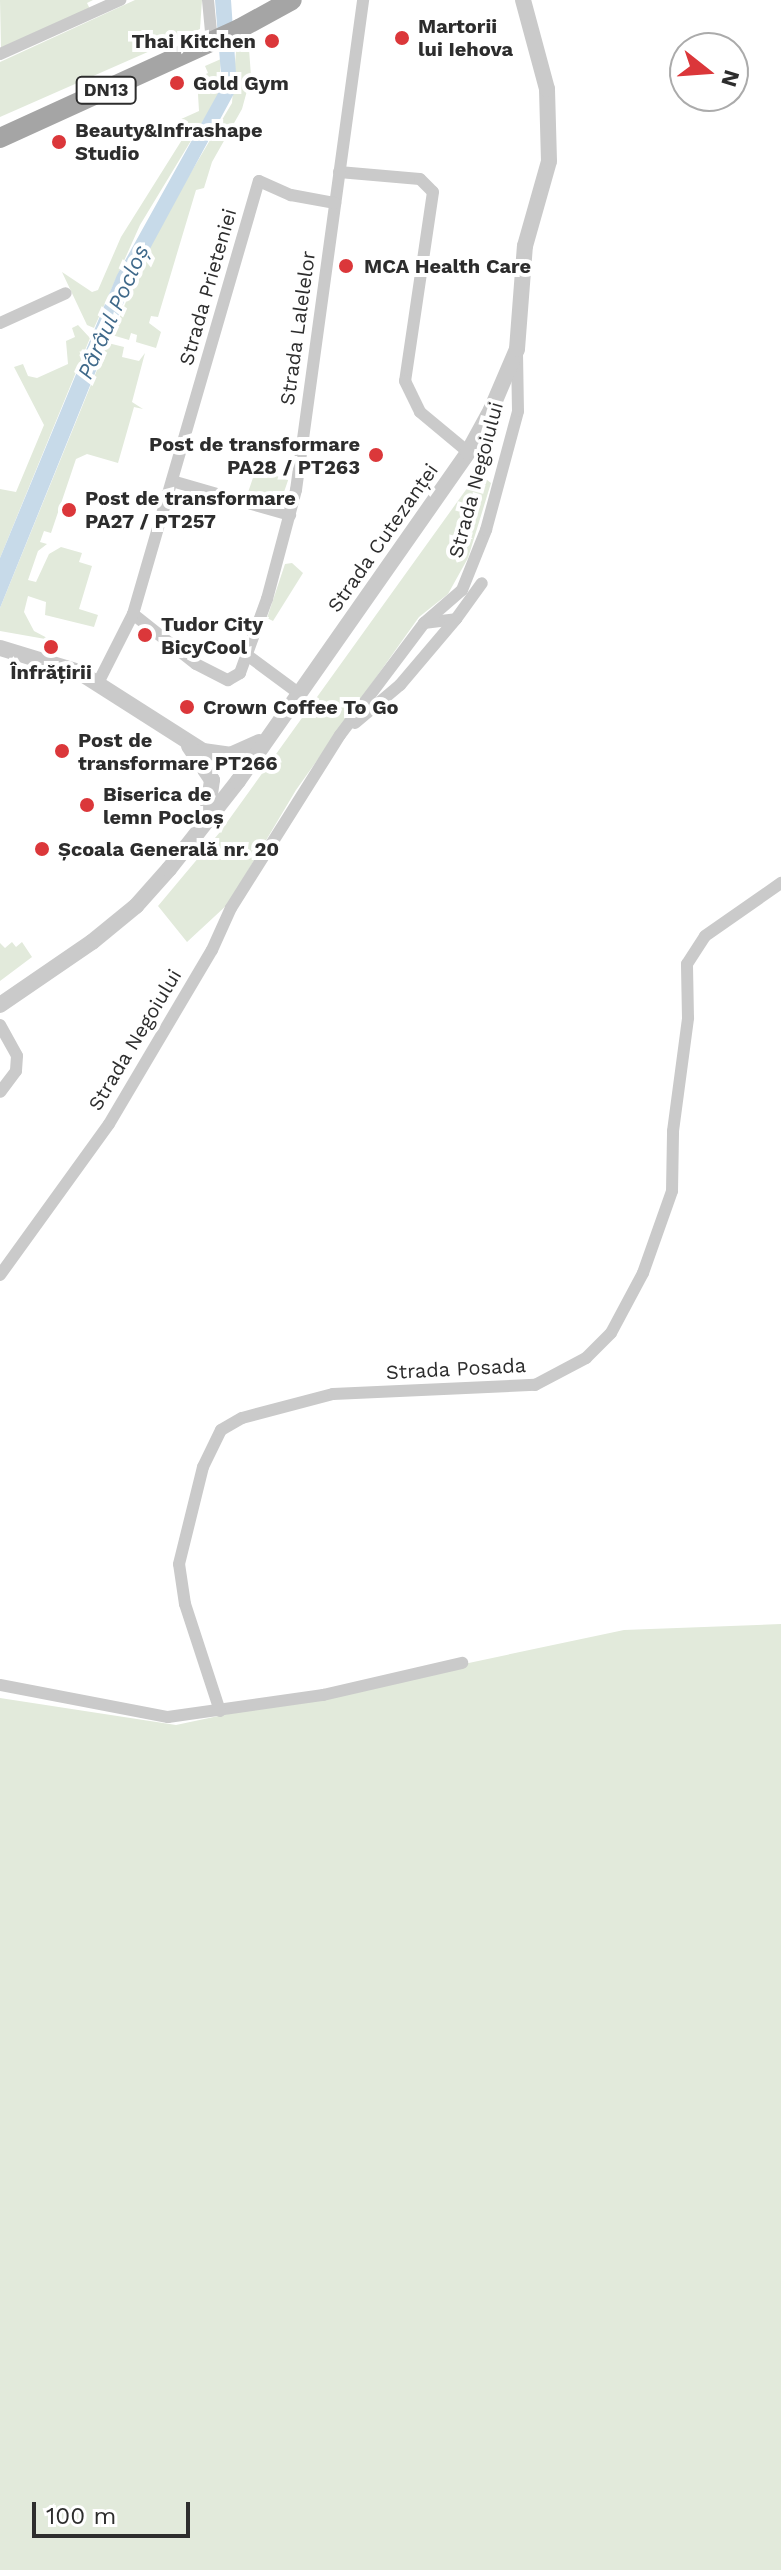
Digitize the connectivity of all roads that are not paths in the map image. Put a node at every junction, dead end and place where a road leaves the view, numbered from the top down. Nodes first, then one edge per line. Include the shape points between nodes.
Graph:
1 (120, 0) edge
2 (208, 0) edge
3 (292, 0) edge
4 (363, 0) edge
5 (523, 0) edge
6 (212, 42) junction
7 (0, 54) edge
8 (0, 138) edge
9 (339, 172) junction
10 (335, 203) junction
11 (66, 293) dead end
12 (0, 323) edge
13 (517, 349) junction
14 (468, 452) junction
15 (172, 481) junction
16 (290, 515) junction
17 (482, 583) dead end
18 (133, 614) junction
19 (456, 619) junction
20 (424, 623) junction
21 (0, 648) edge
22 (247, 655) junction
23 (98, 683) junction
24 (297, 692) junction
25 (341, 734) junction
26 (263, 740) junction
27 (185, 742) junction
28 (225, 755) junction
29 (210, 775) junction
30 (237, 780) junction
31 (205, 821) junction
32 (781, 883) edge
33 (0, 1005) edge
34 (0, 1025) edge
35 (0, 1092) edge
36 (0, 1275) edge
37 (462, 1663) dead end
38 (0, 1685) edge
39 (220, 1711) junction

1 - 7 street
2 - 6 street
3 - 6 main road, DN13
4 - 9 street, Strada Lalelelor
5 - 13 street, Strada Negoiului via 551,123 549,161 520,274
6 - 8 main road, DN13
9 - 10 street, Strada Lalelelor
9 - 14 street via 420,179 433,192 405,381 420,412
10 - 15 street, Strada Prieteniei via 291,195 259,181
10 - 16 street, Strada Lalelelor
11 - 12 street
13 - 14 street, Strada Cutezanței
13 - 20 street, Strada Negoiului via 518,411 474,567 462,590
14 - 24 street, Strada Cutezanței
15 - 16 street
15 - 18 street, Strada Prieteniei
16 - 22 street, Strada Lalelelor
17 - 19 street, Strada Negoiului
18 - 22 street via 196,664 228,680 240,673
18 - 23 street, Strada Prieteniei
19 - 20 street
19 - 25 street, Strada Negoiului via 400,685
20 - 25 street, Strada Negoiului
21 - 23 street via 51,661
22 - 24 street
23 - 27 street
24 - 26 street, Strada Cutezanței
24 - 31 street via 242,783
25 - 36 street, Strada Negoiului via 249,879 109,1124
26 - 28 street
26 - 30 street, Strada Cutezanței
27 - 28 street
27 - 29 street
28 - 29 street
28 - 30 street via 241,766
29 - 30 street via 225,787
29 - 31 street, Strada Cutezanței
30 - 31 street, Strada Cutezanței
31 - 33 street, Strada Cutezanței via 136,906
32 - 39 street, Strada Posada via 705,936 687,964 688,1018 672,1191 643,1273 611,1333 586,1358 535,1385 333,1394 242,1418 221,1430 203,1467 179,1564 185,1604
34 - 35 street via 17,1056 16,1071
37 - 39 street via 323,1695
38 - 39 street via 156,1716

